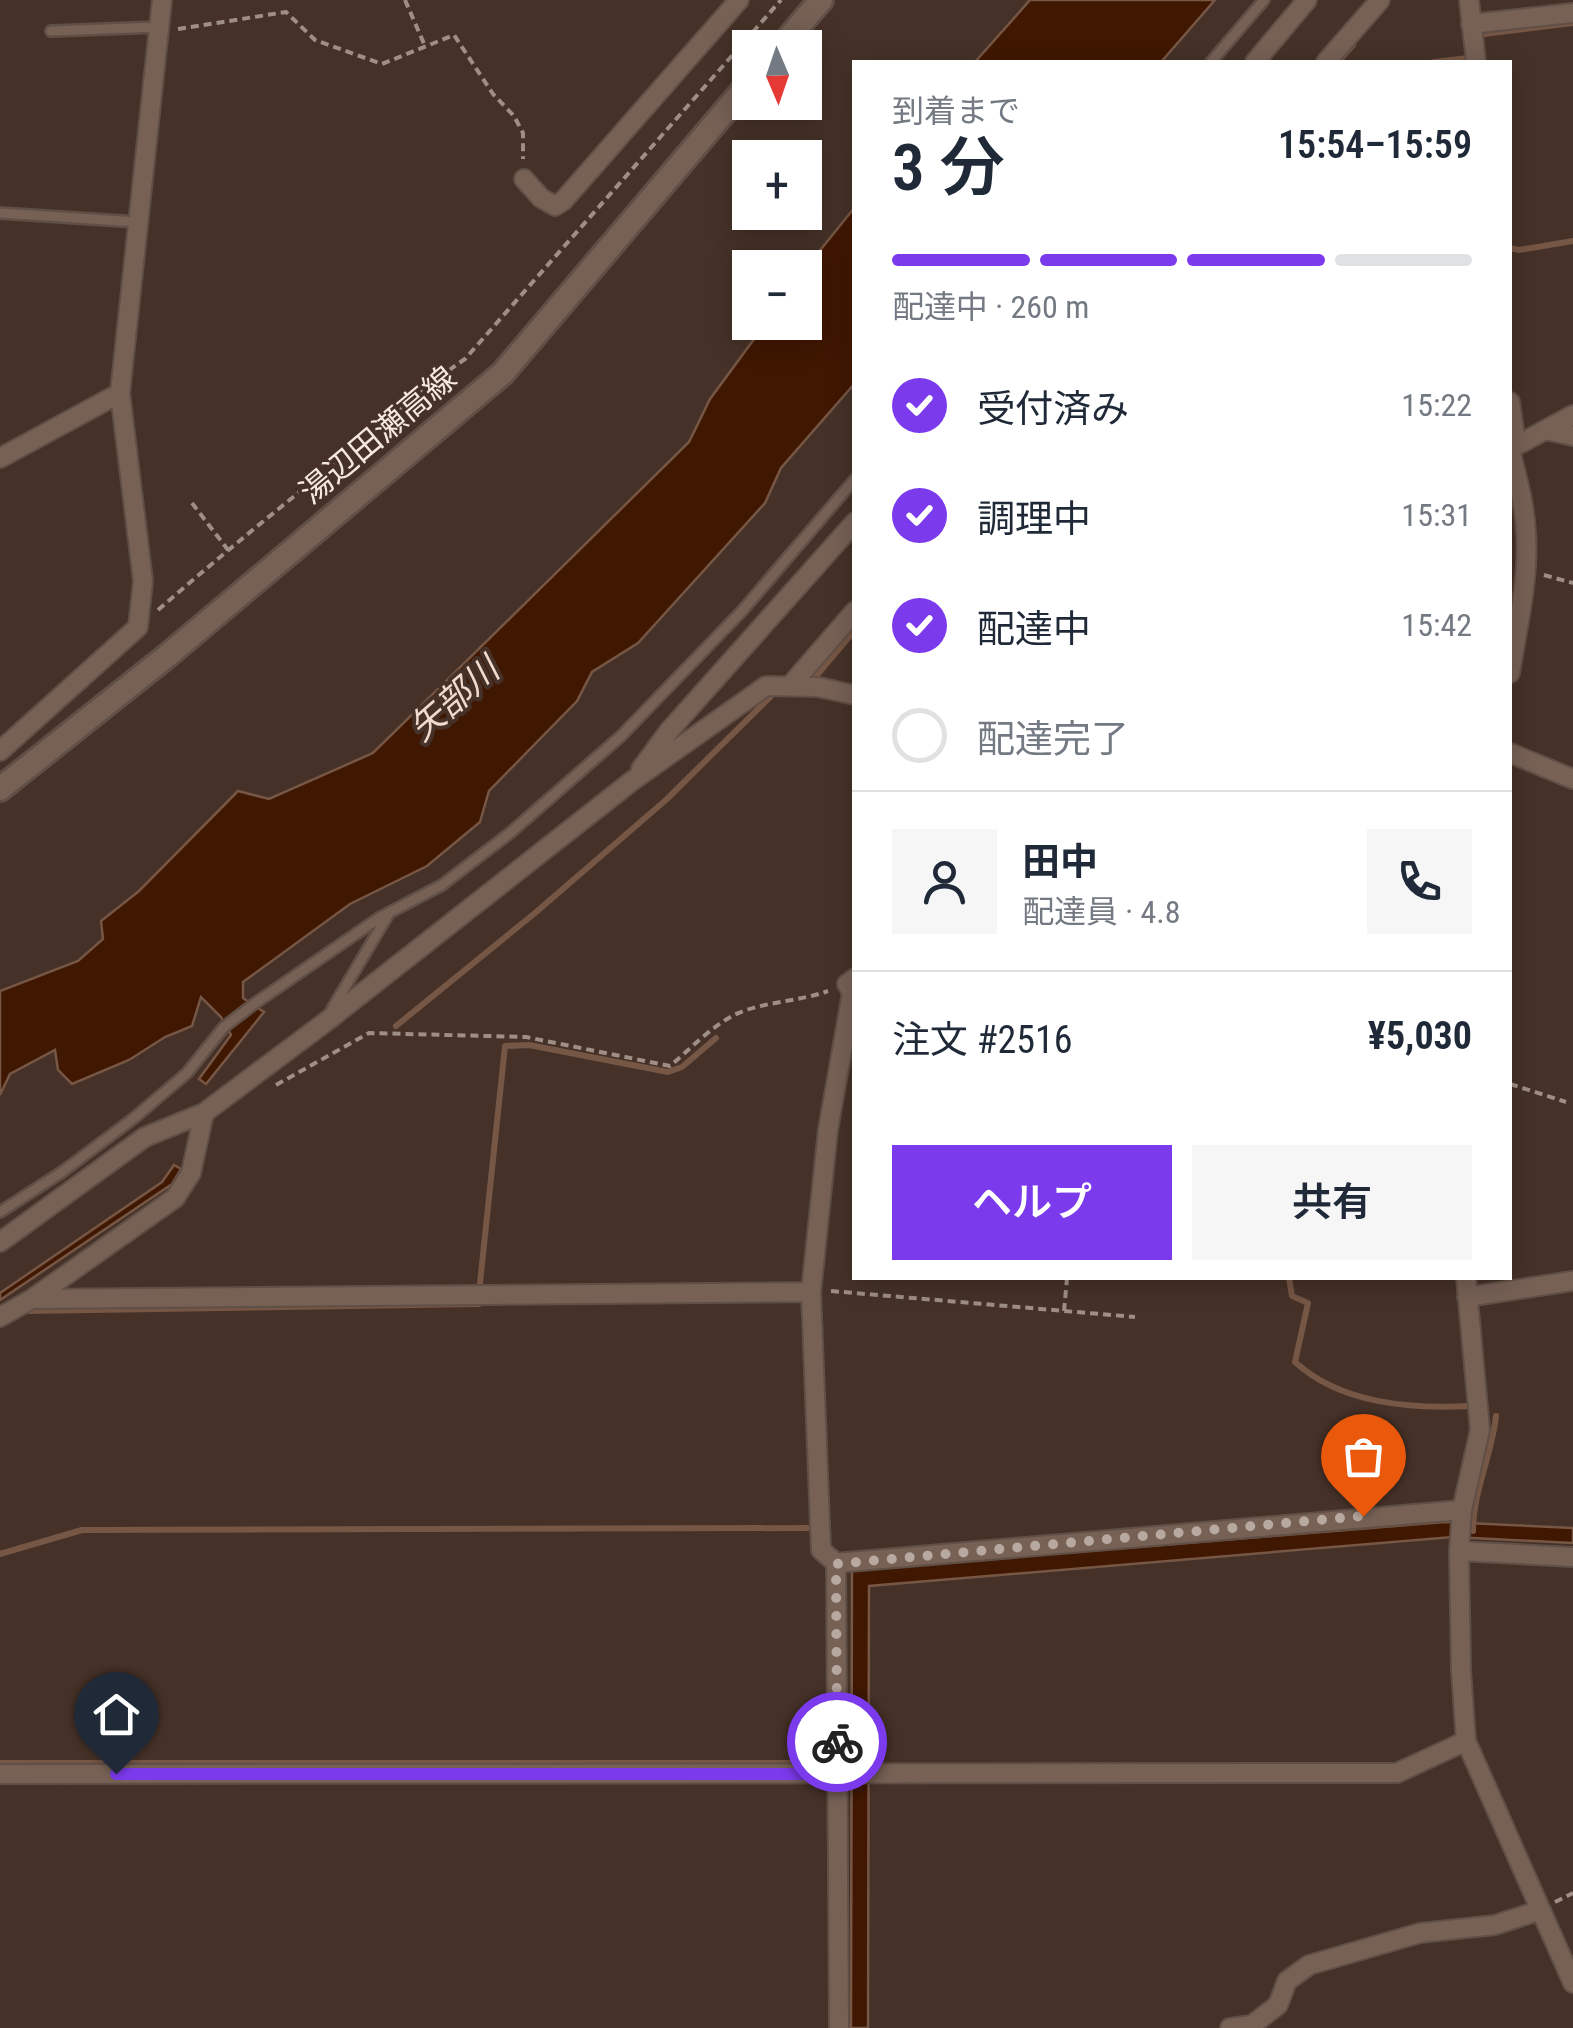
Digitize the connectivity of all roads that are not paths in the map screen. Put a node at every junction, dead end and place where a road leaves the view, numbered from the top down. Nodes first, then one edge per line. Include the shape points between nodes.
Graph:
1 (162, 0) edge
2 (739, 0) edge
3 (821, 0) edge
4 (1264, 0) edge
5 (1308, 0) edge
6 (1380, 0) edge
7 (1468, 0) edge
8 (1573, 12) edge
9 (1472, 24) junction
10 (51, 30) dead end
11 (158, 30) junction
12 (795, 30) edge
13 (1212, 60) edge
14 (1256, 60) edge
15 (1328, 60) edge
16 (1476, 60) edge
17 (732, 103) edge
18 (524, 179) road end
19 (0, 213) edge
20 (137, 222) junction
21 (120, 394) junction
22 (1573, 415) edge
23 (1546, 430) junction
24 (1573, 436) edge
25 (1512, 448) edge
26 (0, 458) edge
27 (852, 482) edge
28 (852, 525) edge
29 (852, 614) edge
30 (1512, 660) edge
31 (790, 686) junction
32 (852, 695) edge
33 (0, 750) edge
34 (1512, 754) edge
35 (1573, 779) edge
36 (632, 781) junction
37 (0, 788) edge
38 (390, 912) junction
39 (852, 987) edge
40 (324, 1024) junction
41 (204, 1112) junction
42 (0, 1212) edge
43 (0, 1242) edge
44 (1573, 1281) edge
45 (1467, 1287) edge
46 (811, 1290) junction
47 (32, 1299) junction
48 (0, 1317) edge
49 (1462, 1510) junction
50 (1458, 1552) junction
51 (1573, 1557) edge
52 (836, 1564) junction
53 (1466, 1741) junction
54 (844, 1773) junction
55 (0, 1774) edge
56 (1541, 1910) junction
57 (1573, 1984) edge
58 (1252, 2026) edge
59 (838, 2028) edge
60 (1230, 2028) edge

1 - 11 street
2 - 18 street via 562,201 555,206 541,198
3 - 12 main road
4 - 13 lane
5 - 14 street
6 - 15 street
7 - 9 street
8 - 9 street
9 - 16 street
10 - 11 lane
11 - 20 street
17 - 37 main road, 湯辺田瀬高線 via 502,372
19 - 20 lane
20 - 21 street
21 - 26 street
21 - 33 street via 143,581 138,628
22 - 23 street
23 - 24 street
23 - 25 street
25 - 30 street via 1526,572
27 - 38 lane via 742,611 621,736 510,833 442,884
28 - 36 street
29 - 31 street
31 - 32 street
31 - 36 street via 766,686
34 - 35 street
36 - 40 street
38 - 40 lane
38 - 42 lane via 224,1027 187,1073 134,1118
39 - 46 street
40 - 41 street
41 - 43 street via 145,1137
41 - 47 street via 191,1173 175,1198
44 - 45 street
45 - 49 street via 1480,1430
46 - 47 street
46 - 52 street via 821,1550
47 - 48 street
49 - 50 street
49 - 52 street
50 - 51 street
50 - 53 street
52 - 54 street
53 - 54 street via 1398,1773
53 - 56 street
54 - 55 street
54 - 59 street
56 - 57 street
56 - 58 street via 1495,1925 1420,1933 1309,1965 1287,1981 1278,2005
58 - 60 street

